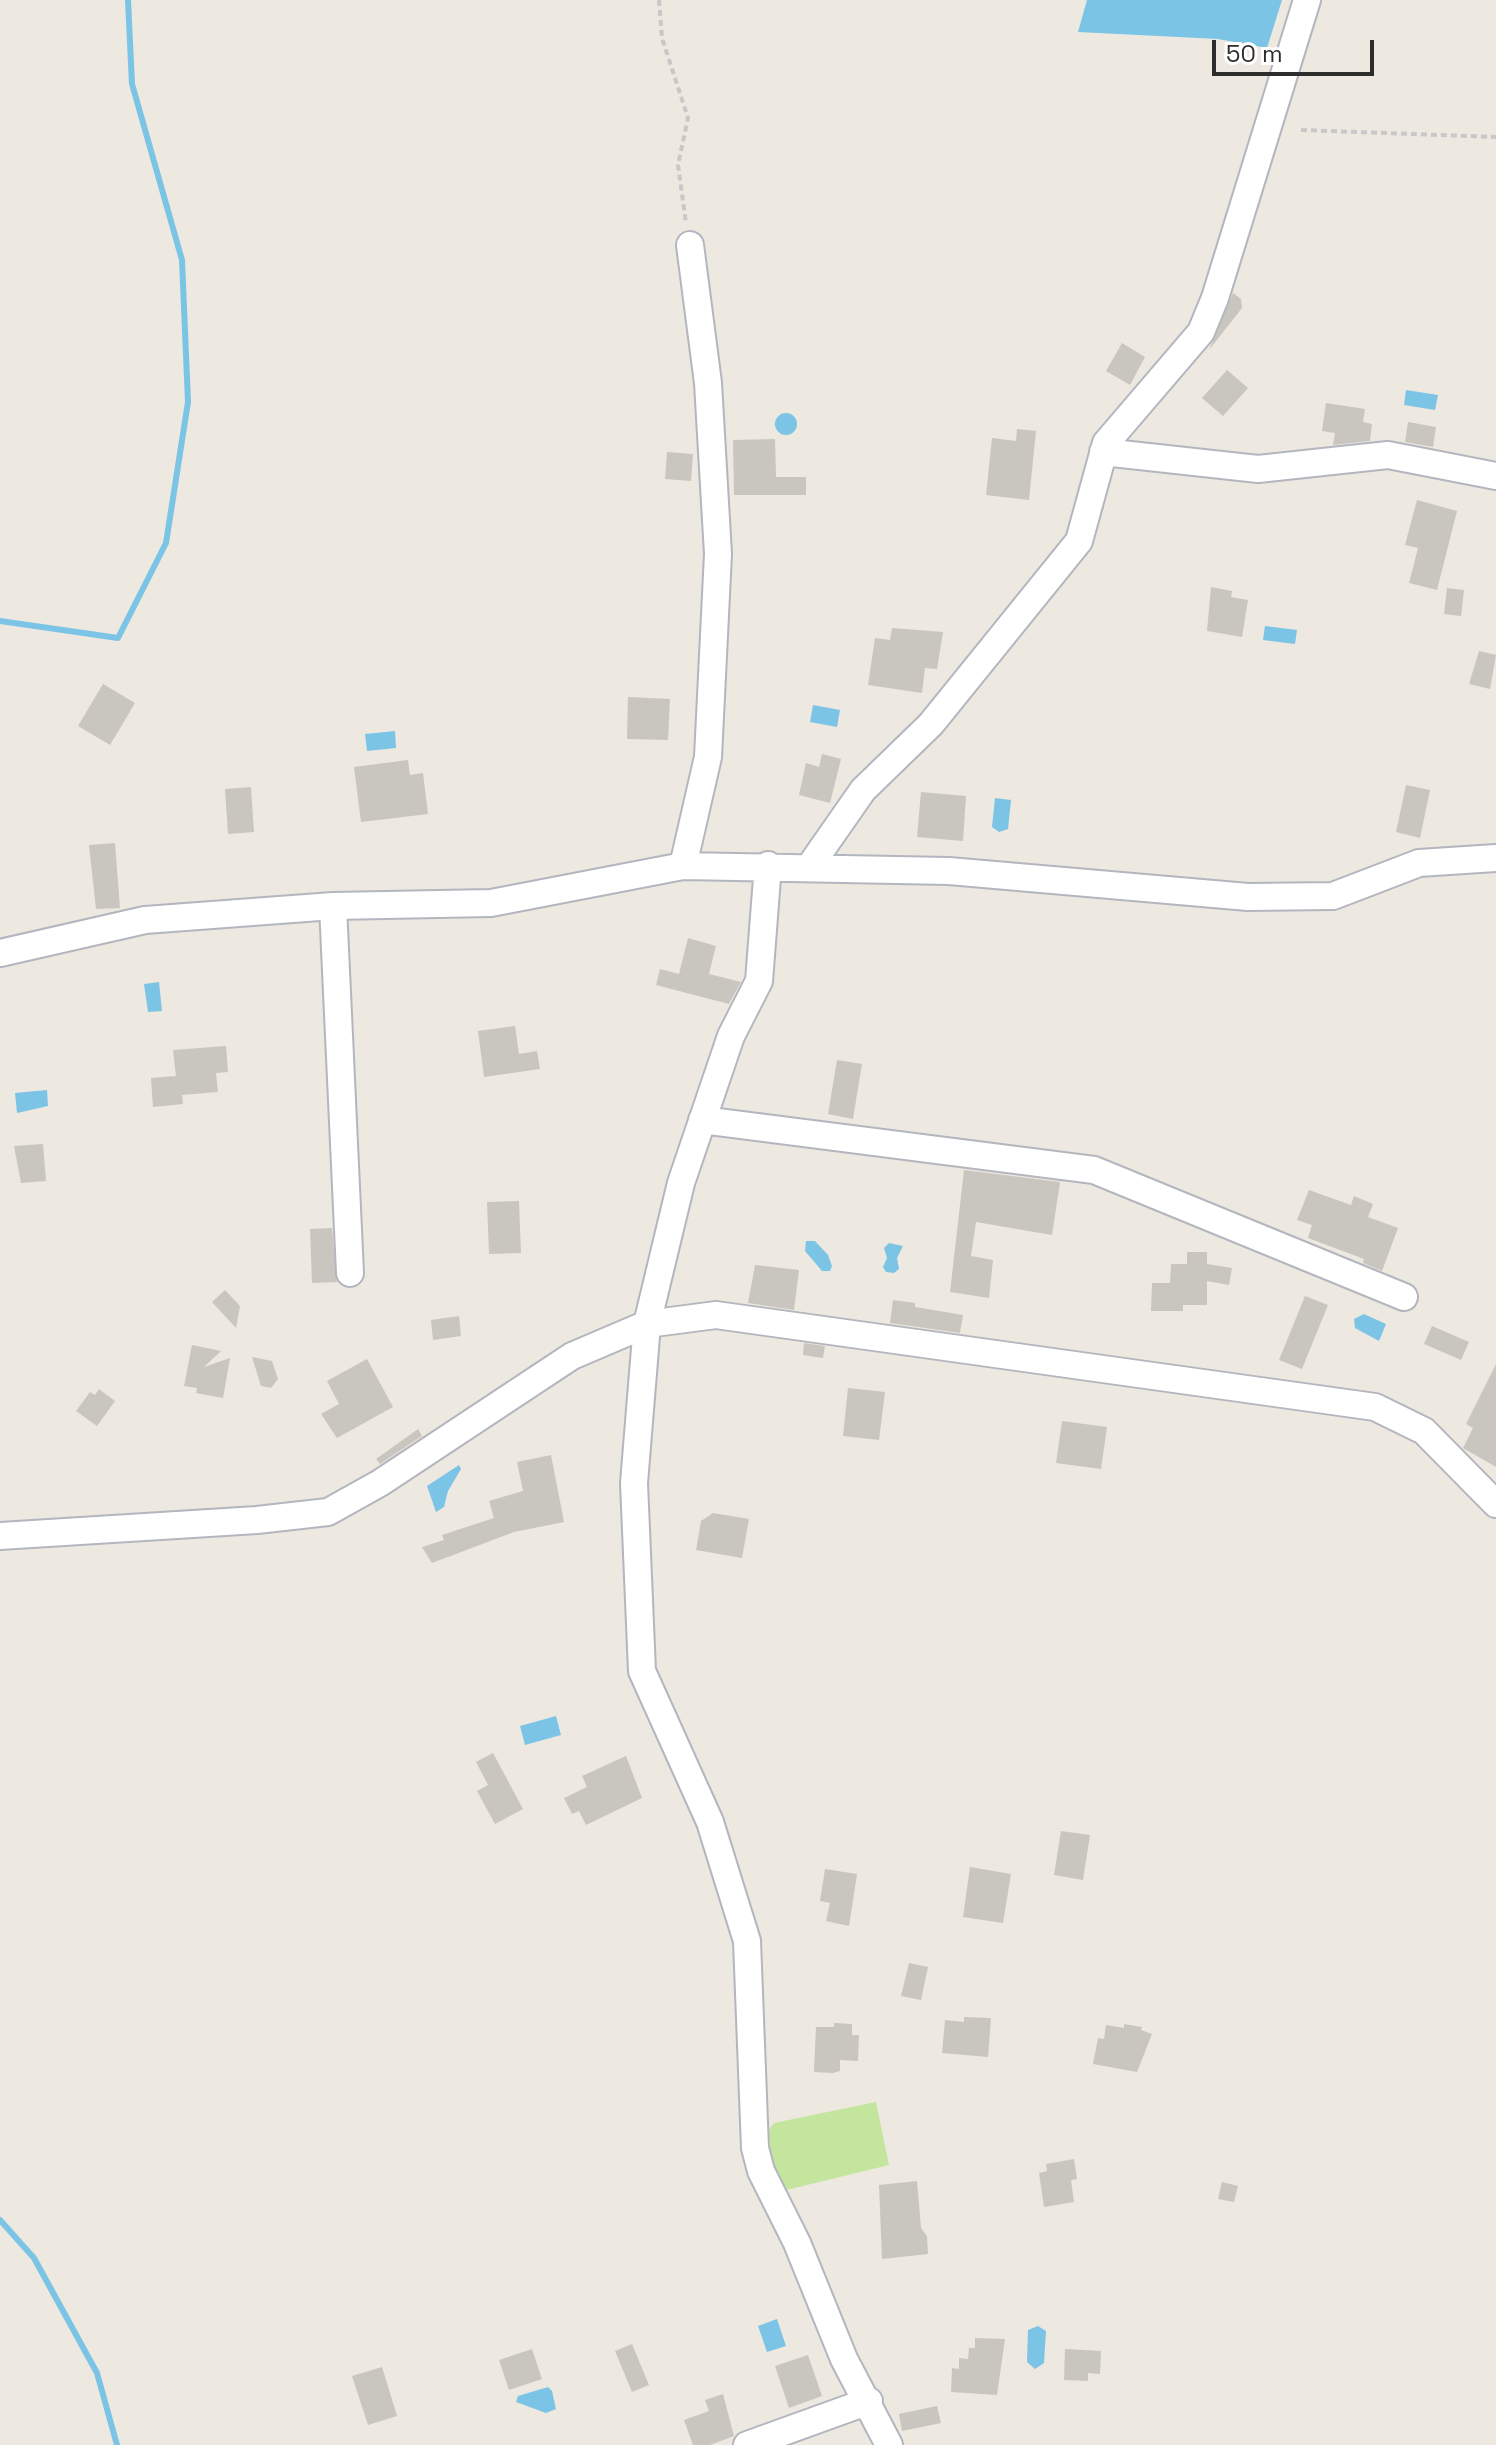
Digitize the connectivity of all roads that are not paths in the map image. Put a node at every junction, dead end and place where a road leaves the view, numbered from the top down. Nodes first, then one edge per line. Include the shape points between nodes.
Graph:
1 (1307, 0) edge
2 (690, 245) road end
3 (1103, 452) junction
4 (1496, 476) edge
5 (1496, 858) edge
6 (768, 865) junction
7 (683, 866) junction
8 (810, 866) junction
9 (333, 906) junction
10 (0, 953) edge
11 (702, 1120) junction
12 (350, 1273) dead end
13 (1404, 1297) dead end
14 (647, 1324) junction
15 (1496, 1504) edge
16 (0, 1536) edge
17 (869, 2401) junction
18 (747, 2445) edge
19 (889, 2445) edge

1 - 3 street via 1208,317
2 - 7 street via 708,383 718,554 710,743
3 - 4 street via 1258,469 1388,455
3 - 8 street via 1079,541 931,724 863,790
5 - 8 street via 1419,863 1333,896 1248,897 949,871
6 - 7 street
6 - 8 street
6 - 11 street via 759,981 731,1036
7 - 9 street via 491,903
9 - 10 street via 145,920
9 - 12 street
11 - 13 street via 1094,1170
11 - 14 street
14 - 15 street via 716,1315 1375,1407 1424,1431
14 - 16 street via 572,1356 328,1512
14 - 17 street via 634,1483 642,1671 710,1822 747,1941 755,2148 761,2171 844,2359
17 - 18 street
17 - 19 street

